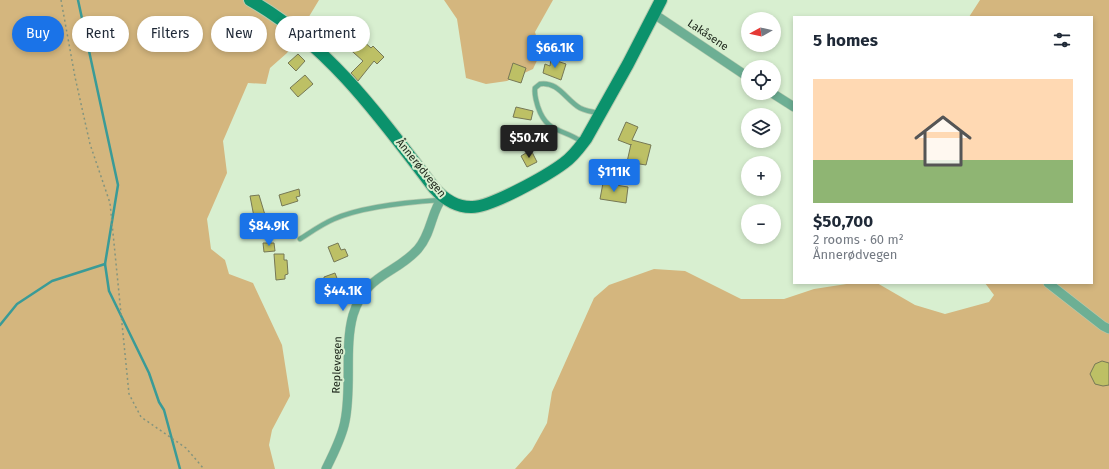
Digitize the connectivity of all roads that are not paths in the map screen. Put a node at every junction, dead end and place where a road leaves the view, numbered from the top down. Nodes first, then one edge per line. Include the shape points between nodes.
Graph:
1 (250, 0) edge
2 (660, 0) edge
3 (654, 14) junction
4 (741, 72) edge
5 (781, 99) edge
6 (793, 107) edge
7 (600, 113) junction
8 (583, 143) junction
9 (441, 199) junction
10 (300, 239) dead end
11 (1049, 284) edge
12 (1109, 329) edge
13 (326, 469) edge

1 - 9 main road, Ånnerødvegen via 284,22 330,62 376,111
2 - 3 main road, Ånnerødvegen
3 - 4 street, Lakåsene
3 - 7 main road, Ånnerødvegen
5 - 6 street
7 - 8 main road, Ånnerødvegen
7 - 8 lane via 580,108 562,91 548,84 540,84 535,88 539,112 546,124
8 - 9 main road, Ånnerødvegen via 564,163 488,205 462,207
9 - 10 lane via 395,205 336,218
9 - 13 street, Replevegen via 419,248 371,283 358,303 350,333 345,422
11 - 12 street

